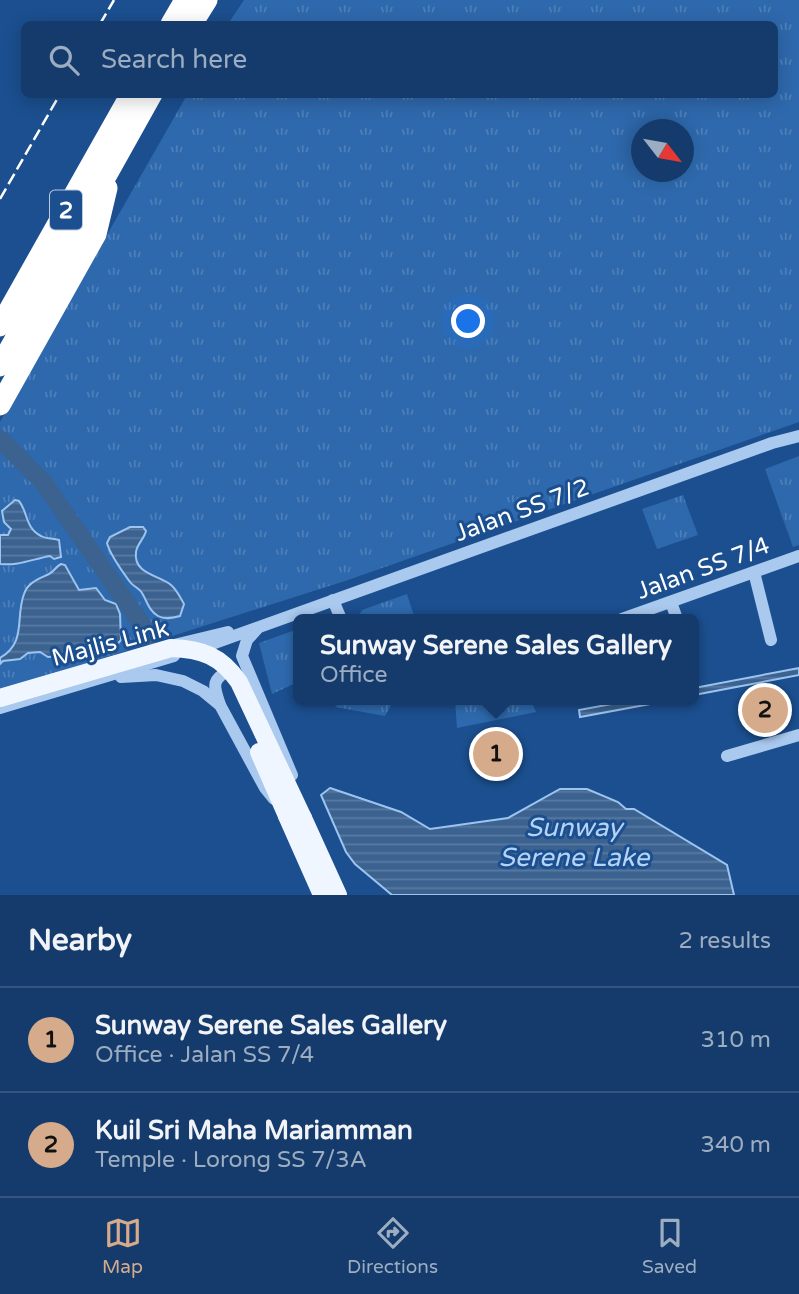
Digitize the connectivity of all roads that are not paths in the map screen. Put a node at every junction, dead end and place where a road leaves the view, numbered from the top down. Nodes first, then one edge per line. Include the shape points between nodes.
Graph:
1 (185, 0) edge
2 (206, 0) edge
3 (173, 21) edge
4 (194, 21) edge
5 (129, 98) edge
6 (150, 98) edge
7 (114, 162) junction
8 (0, 326) edge
9 (0, 366) edge
10 (4, 397) edge
11 (799, 436) edge
12 (799, 556) edge
13 (754, 572) junction
14 (333, 600) junction
15 (671, 602) junction
16 (293, 614) edge
17 (293, 614) edge
18 (339, 614) edge
19 (636, 614) edge
20 (675, 614) edge
21 (259, 626) junction
22 (771, 640) dead end
23 (96, 679) junction
24 (0, 696) edge
25 (259, 701) junction
26 (220, 705) junction
27 (0, 708) edge
28 (799, 734) edge
29 (727, 756) dead end
30 (295, 817) junction
31 (322, 895) edge
32 (338, 895) edge
33 (345, 895) edge

1 - 3 highway
2 - 4 highway
5 - 8 highway, 2
6 - 7 highway, 2
7 - 9 highway, 2
7 - 10 highway via 96,233
11 - 14 street, Jalan SS 7/2
12 - 13 street, Jalan SS 7/4
13 - 15 street, Jalan SS 7/4
13 - 22 street
14 - 16 street, Jalan SS 7/2
14 - 18 street
15 - 19 street, Jalan SS 7/4
15 - 20 street
17 - 21 street, Jalan SS 7/2
21 - 23 street, Jalan SS 7/2
21 - 24 street, Jalan SS 7/2 via 203,637
21 - 25 street via 247,640 242,656
23 - 26 street via 156,675 183,681
23 - 27 street, Jalan SS 7/2
24 - 30 main road, Majlis Link, bridge via 171,648 203,653 228,666 239,682
25 - 26 street via 244,679 230,670 215,682
25 - 33 street
26 - 30 street via 265,788
27 - 30 main road, Majlis Link, bridge via 158,663 201,662 218,671 233,694
28 - 29 street
30 - 31 main road, Majlis Link
30 - 32 main road, Majlis Link

